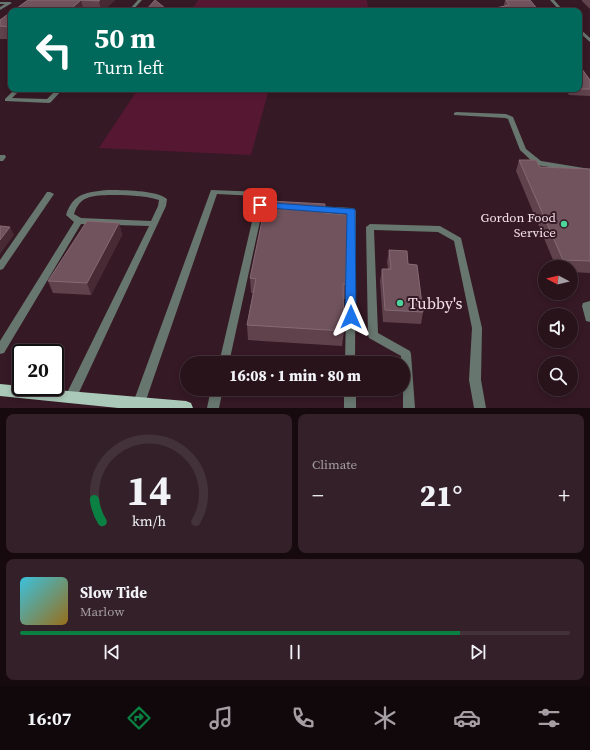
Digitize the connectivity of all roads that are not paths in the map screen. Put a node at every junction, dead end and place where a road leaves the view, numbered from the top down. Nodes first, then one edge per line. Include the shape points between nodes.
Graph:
1 (140, 0) edge
2 (552, 0) edge
3 (0, 3) edge
4 (133, 8) edge
5 (559, 8) edge
6 (0, 10) edge
7 (582, 32) edge
8 (590, 40) edge
9 (15, 92) edge
10 (57, 92) edge
11 (456, 114) dead end
12 (590, 171) edge
13 (50, 194) dead end
14 (306, 208) edge
15 (79, 221) junction
16 (154, 224) junction
17 (0, 267) edge
18 (590, 305) edge
19 (590, 318) edge
20 (0, 350) edge
21 (226, 356) edge
22 (350, 356) edge
23 (0, 390) edge
24 (216, 396) edge
25 (350, 396) edge
26 (71, 397) junction
27 (140, 403) junction
28 (186, 408) edge
29 (213, 408) edge
30 (350, 408) edge
31 (409, 408) edge
32 (480, 408) edge

1 - 4 street
2 - 5 street
3 - 6 street via 10,3
7 - 8 street
9 - 10 street via 7,100 49,101
11 - 12 street via 511,118 523,150 539,163
13 - 17 street
14 - 22 street via 352,211
15 - 16 street
15 - 16 street via 70,215 73,206 80,198 98,192 142,194 163,199
15 - 20 street
16 - 26 street
18 - 19 street via 587,306
21 - 27 street via 264,205 262,194 214,192
23 - 26 main road
24 - 29 street
25 - 30 street
26 - 27 main road
27 - 28 main road
31 - 32 street via 406,354 373,335 370,227 440,229 458,240 477,328 475,380

